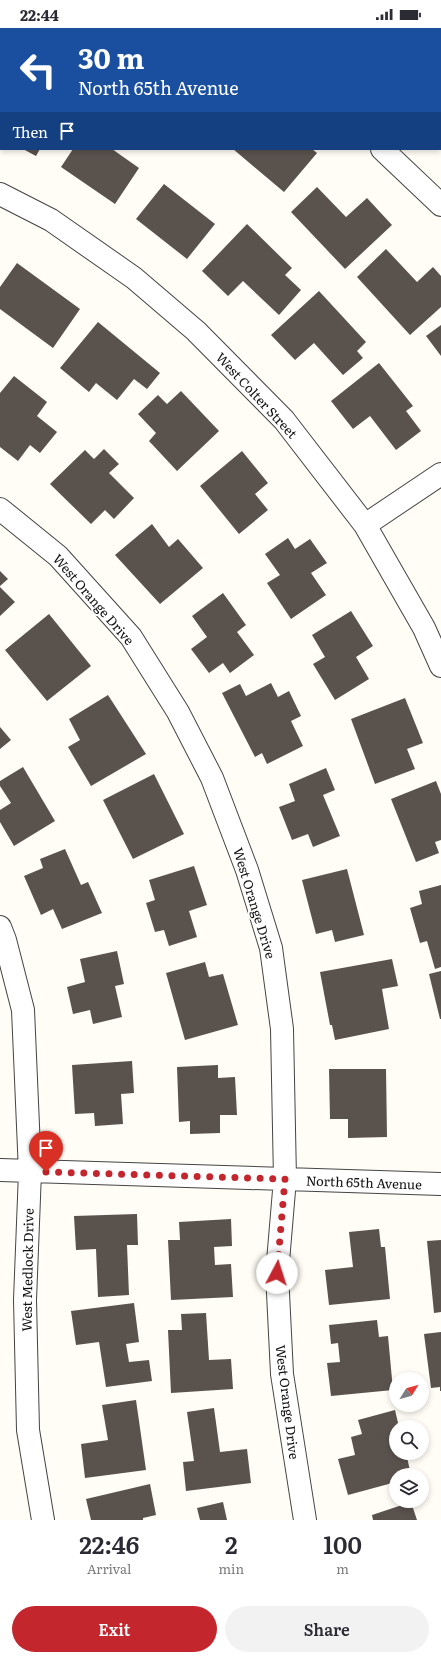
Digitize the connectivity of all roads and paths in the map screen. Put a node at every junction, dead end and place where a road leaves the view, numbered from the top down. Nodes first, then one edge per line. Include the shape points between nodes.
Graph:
1 (383, 150) edge
2 (0, 194) edge
3 (441, 205) edge
4 (441, 474) edge
5 (0, 509) edge
6 (365, 525) junction
7 (441, 666) edge
8 (0, 927) edge
9 (0, 1170) edge
10 (30, 1172) junction
11 (285, 1179) junction
12 (441, 1184) edge
13 (43, 1520) edge
14 (305, 1520) edge

1 - 3 street
2 - 6 street, West Colter Street via 51,220 134,278 196,332 284,420
4 - 6 street
5 - 11 street, West Orange Drive via 58,556 130,637 178,712 212,778 247,870 271,948 282,1029
6 - 7 street, West Colter Street via 424,628
8 - 10 street, West Medlock Drive via 6,940 23,1010
9 - 10 street, North 65th Avenue
10 - 11 street, North 65th Avenue
10 - 13 street, West Medlock Drive via 25,1300 28,1430
11 - 12 street, North 65th Avenue
11 - 14 street, West Orange Drive via 277,1273 282,1374

